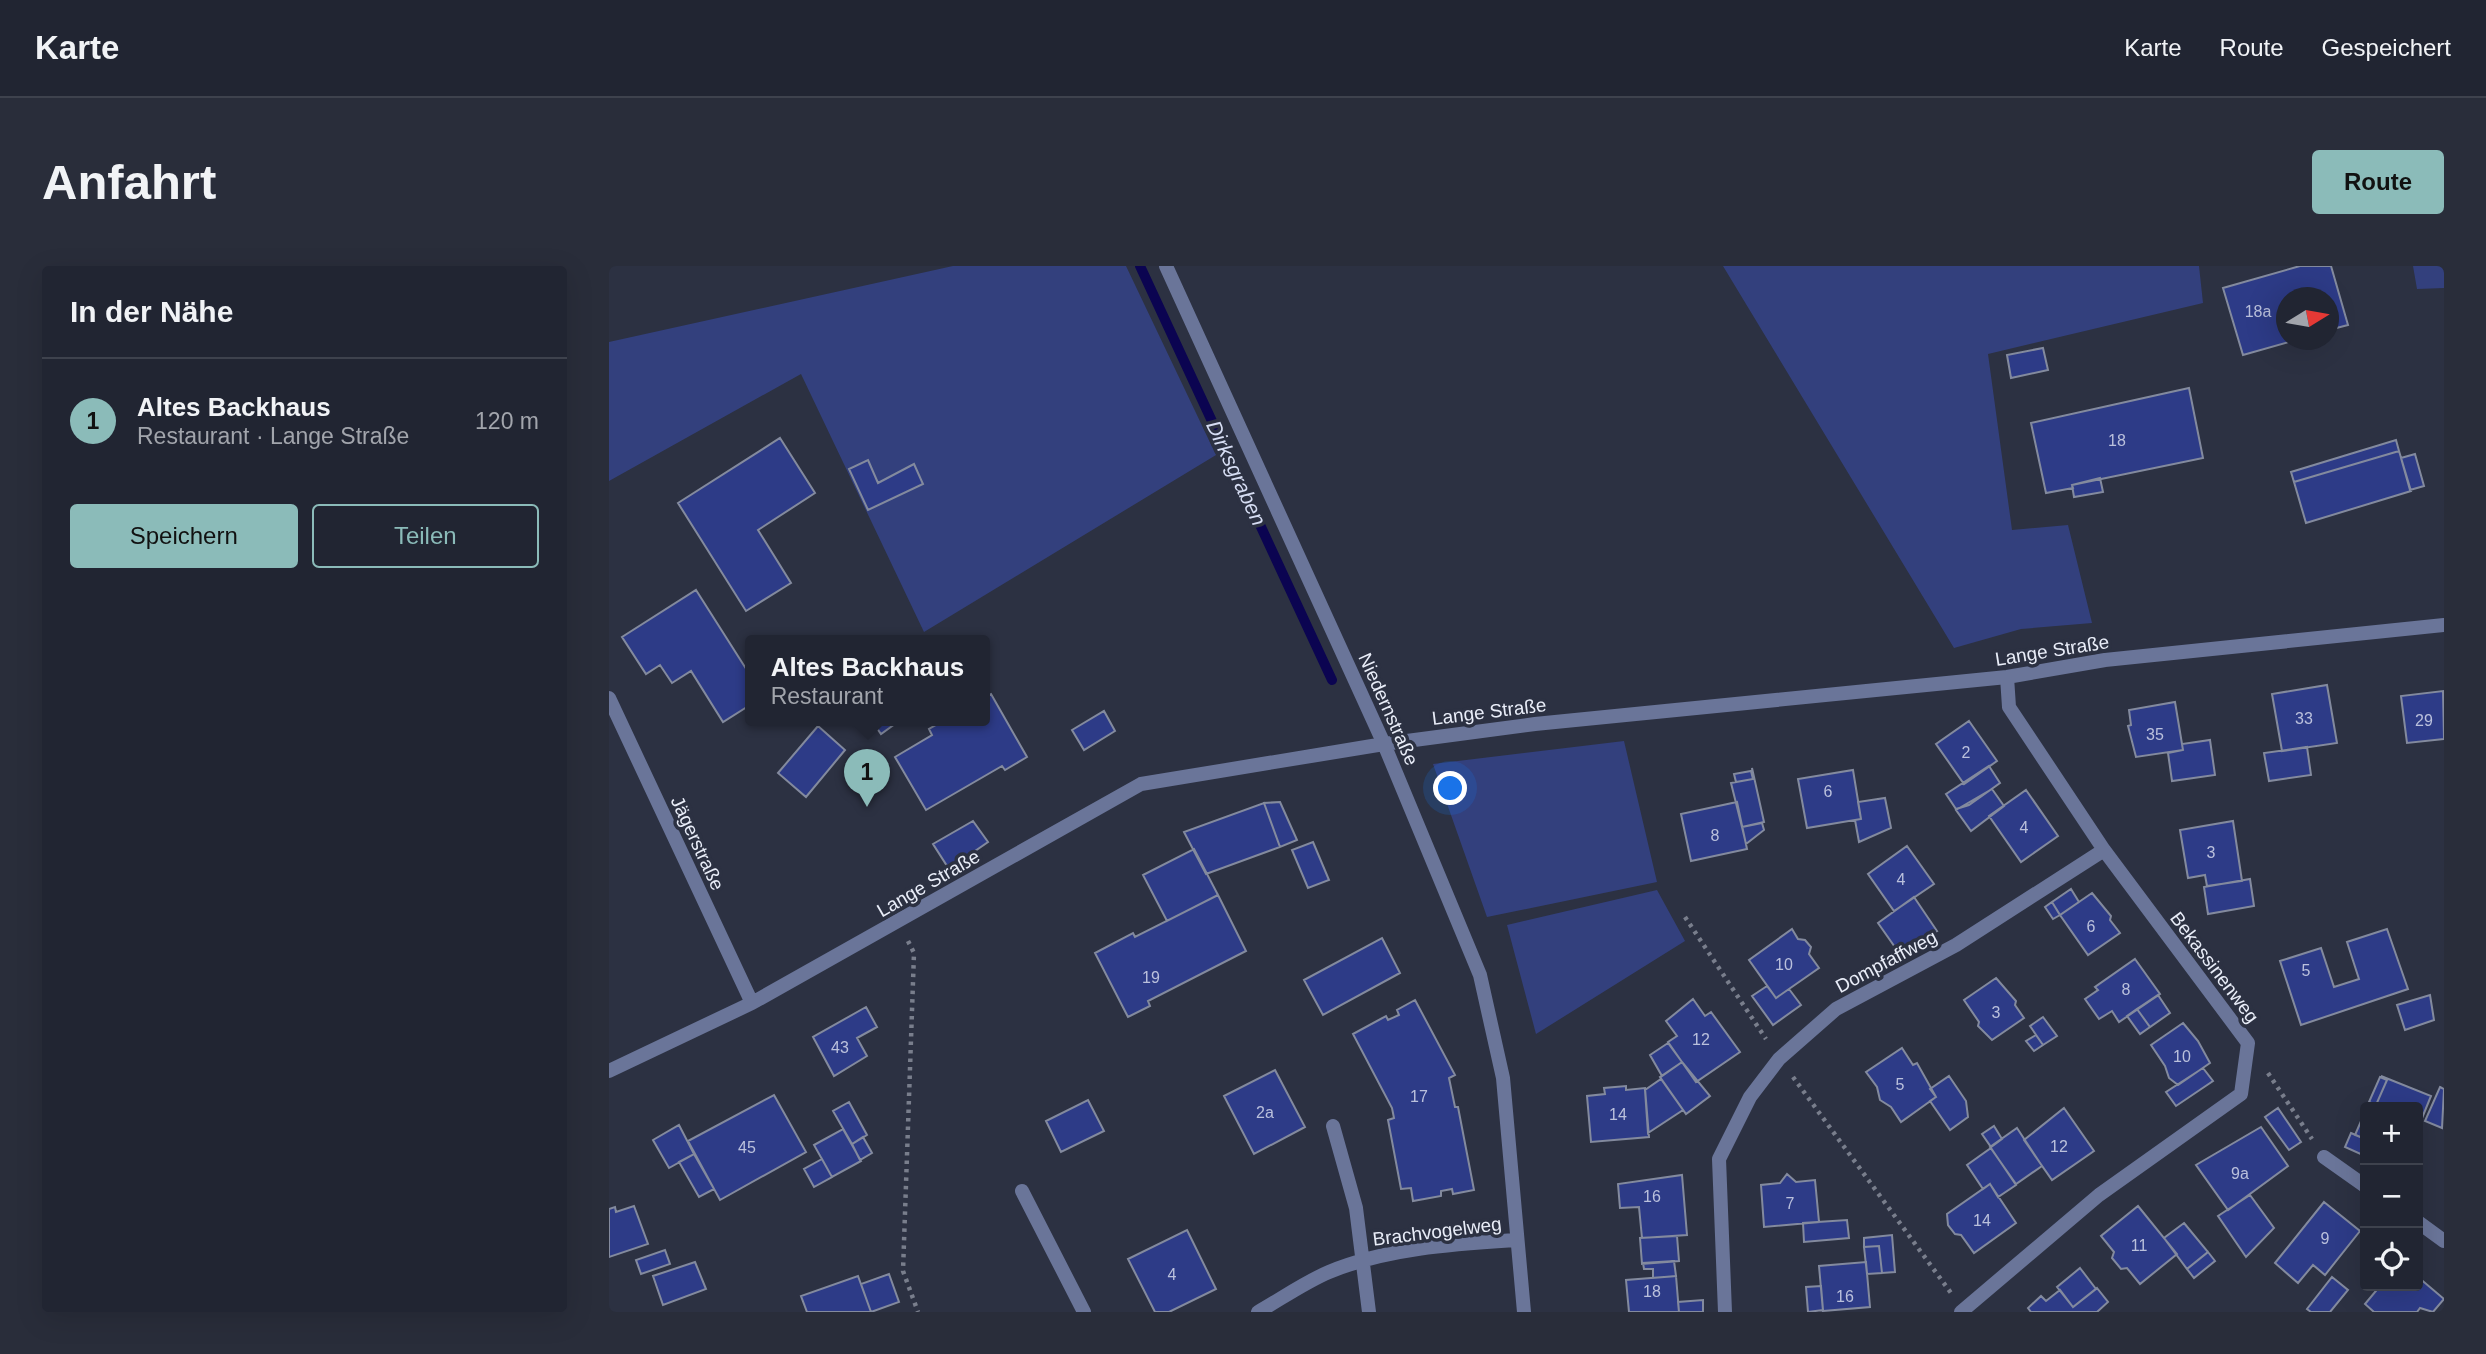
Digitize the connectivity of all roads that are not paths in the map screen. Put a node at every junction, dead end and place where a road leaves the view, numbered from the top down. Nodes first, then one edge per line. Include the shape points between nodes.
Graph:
1 (1165, 266) edge
2 (2444, 625) edge
3 (2007, 677) junction
4 (609, 698) edge
5 (1384, 744) junction
6 (2103, 850) junction
7 (752, 1003) junction
8 (609, 1071) edge
9 (1333, 1126) dead end
10 (2324, 1157) road end
11 (2360, 1182) edge
12 (1022, 1191) dead end
13 (2423, 1226) edge
14 (1516, 1240) junction
15 (2444, 1241) edge
16 (1364, 1260) junction
17 (1962, 1311) edge
18 (1084, 1312) edge
19 (1258, 1312) edge
20 (1369, 1312) edge
21 (1524, 1312) edge
22 (1725, 1312) edge

1 - 5 street, Niedernstraße
2 - 3 street, Lange Straße via 2105,660
3 - 5 street, Lange Straße via 1535,724
3 - 6 street, Bekassinenweg via 2009,707
4 - 7 street, Jägerstraße
5 - 7 street, Lange Straße via 1141,784
5 - 14 street, Niedernstraße via 1480,975 1503,1078
6 - 17 street, Bekassinenweg via 2248,1042 2241,1094 2099,1195
6 - 22 street, Dompfaffweg via 1956,945 1836,1009 1779,1059 1749,1097 1719,1159
7 - 8 street, Lange Straße
9 - 16 street, Brachvogelweg via 1356,1208
10 - 11 street
12 - 18 street
13 - 15 street
14 - 16 street, Brachvogelweg
14 - 21 street, Niedernstraße
16 - 19 street, Brachvogelweg via 1327,1272
16 - 20 street, Brachvogelweg

